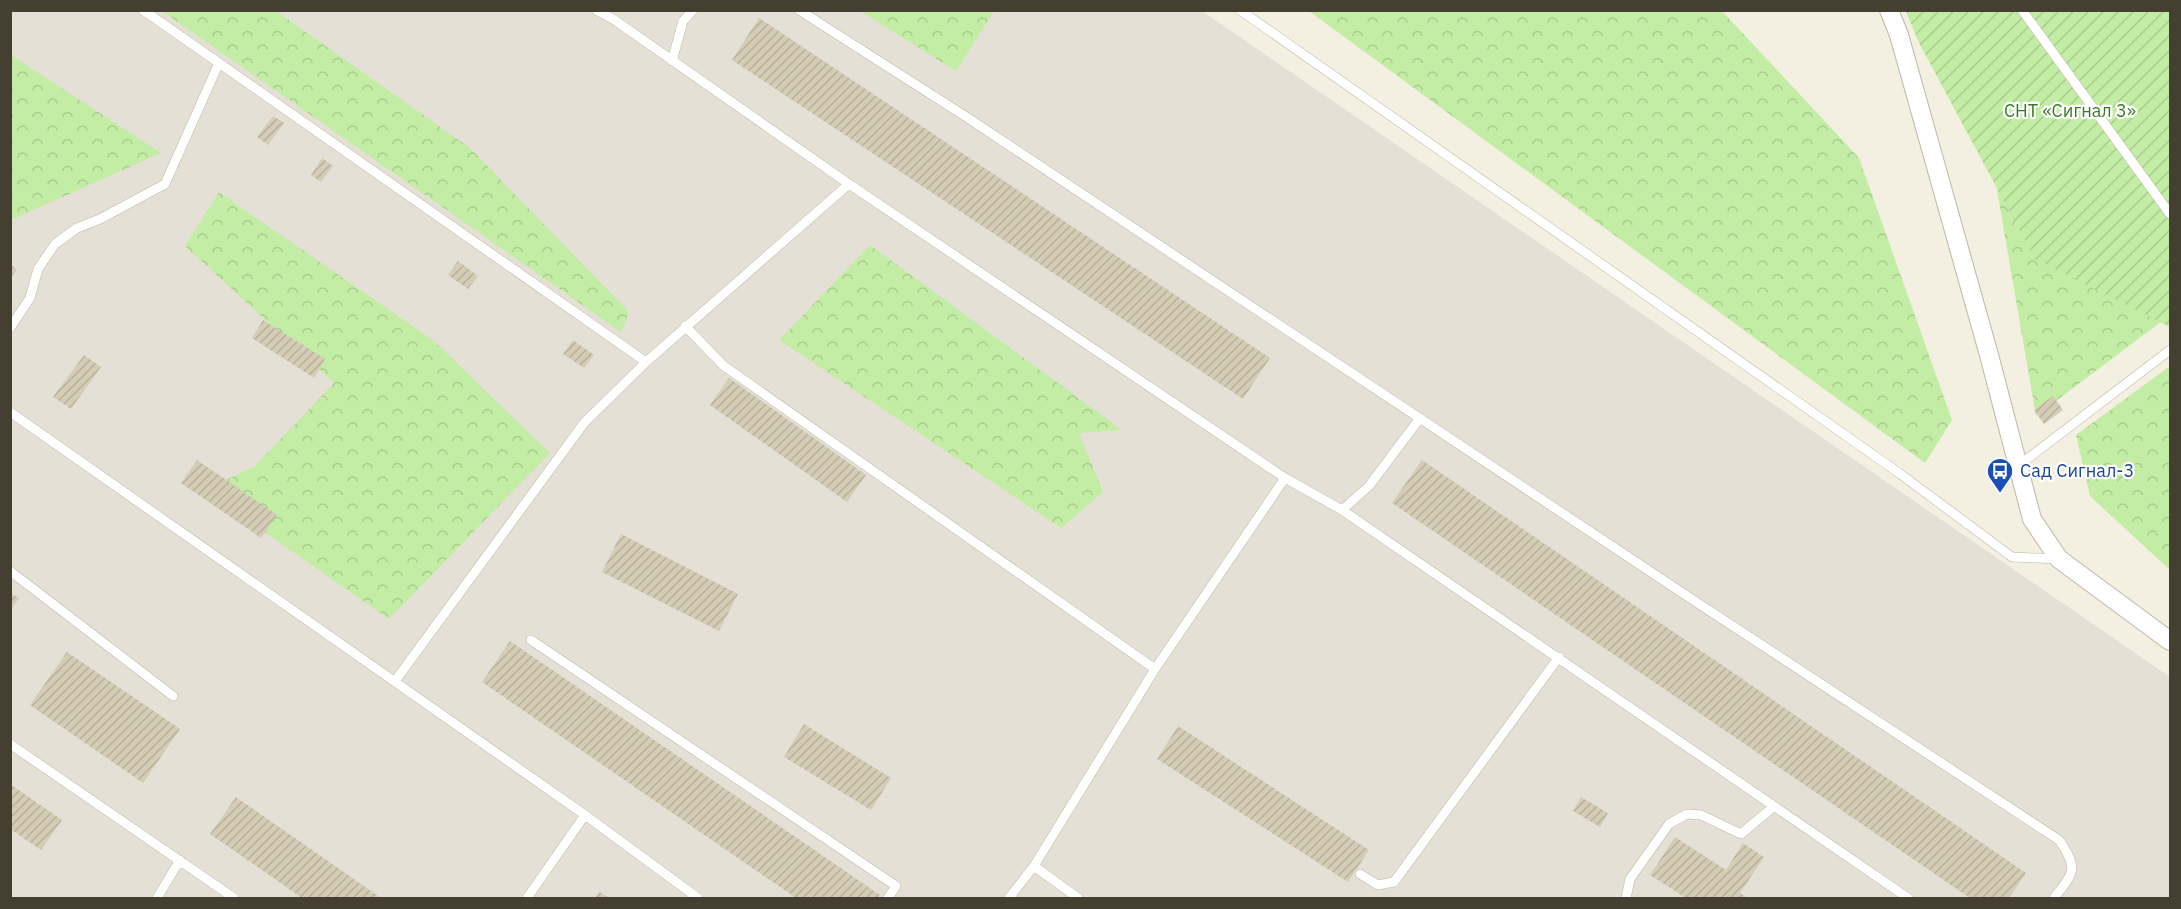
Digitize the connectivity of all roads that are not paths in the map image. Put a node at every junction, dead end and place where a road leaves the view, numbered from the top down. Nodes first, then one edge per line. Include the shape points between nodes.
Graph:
1 (143, 10) edge
2 (596, 10) edge
3 (693, 10) edge
4 (799, 10) edge
5 (1240, 10) edge
6 (1889, 10) edge
7 (2022, 10) edge
8 (672, 61) junction
9 (219, 63) junction
10 (849, 184) junction
11 (2170, 214) edge
12 (685, 326) junction
13 (10, 328) edge
14 (2170, 350) edge
15 (646, 362) junction
16 (11, 413) edge
17 (1420, 418) junction
18 (2018, 466) junction
19 (1286, 478) junction
20 (1342, 510) junction
21 (2059, 559) junction
22 (10, 571) edge
23 (531, 640) dead end
24 (2170, 641) edge
25 (1559, 657) junction
26 (1155, 669) junction
27 (395, 681) junction
28 (173, 696) dead end
29 (10, 744) edge
30 (1773, 807) junction
31 (585, 815) junction
32 (180, 860) junction
33 (1034, 866) junction
34 (1360, 874) dead end
35 (157, 898) edge
36 (234, 898) edge
37 (527, 898) edge
38 (698, 898) edge
39 (888, 898) edge
40 (1009, 898) edge
41 (1078, 898) edge
42 (1626, 898) edge
43 (1908, 898) edge
44 (2054, 898) edge

1 - 9 lane
2 - 8 lane
3 - 8 lane via 683,21
4 - 17 lane
5 - 21 lane via 1889,466 2012,557
6 - 18 street
7 - 11 lane
8 - 10 lane
9 - 13 lane via 165,184 77,228 55,244 38,269 30,298
9 - 15 lane
10 - 12 lane
10 - 19 lane
12 - 15 lane
12 - 26 lane via 724,366
14 - 18 lane
15 - 27 lane via 584,423
16 - 27 lane
17 - 20 lane via 1369,486
17 - 44 lane via 2059,840 2071,857 2072,875
18 - 21 street via 2032,519
19 - 20 lane
19 - 26 lane
20 - 25 lane
21 - 24 street
22 - 28 lane
23 - 39 lane via 896,886
25 - 30 lane
25 - 34 lane via 1394,882 1378,885
26 - 33 lane
27 - 31 lane
29 - 32 lane
30 - 42 lane via 1741,834 1701,815 1687,814 1669,824 1630,879
30 - 43 lane
31 - 37 lane
31 - 38 lane
32 - 35 lane
32 - 36 lane
33 - 40 lane
33 - 41 lane

